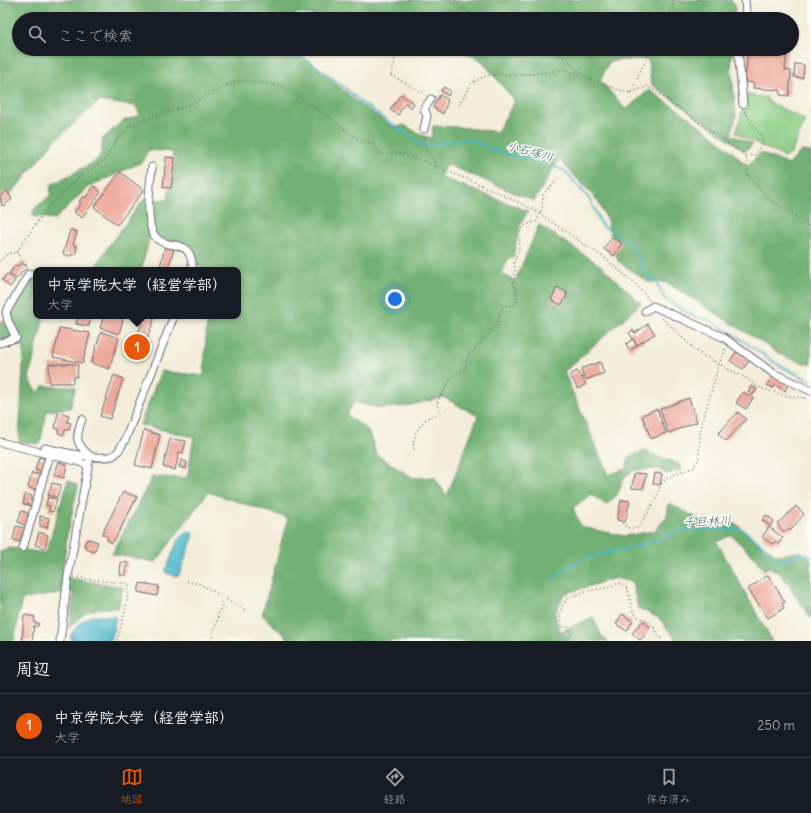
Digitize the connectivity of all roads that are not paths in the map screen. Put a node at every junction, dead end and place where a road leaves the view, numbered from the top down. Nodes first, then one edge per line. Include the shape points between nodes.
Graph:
1 (745, 0) edge
2 (746, 12) edge
3 (739, 56) edge
4 (431, 99) road end
5 (743, 104) road end
6 (424, 129) dead end
7 (152, 167) dead end
8 (193, 267) edge
9 (32, 274) edge
10 (645, 311) dead end
11 (173, 319) edge
12 (0, 343) edge
13 (811, 391) edge
14 (82, 419) dead end
15 (0, 442) edge
16 (45, 448) dead end
17 (50, 454) junction
18 (90, 456) junction
19 (88, 466) junction
20 (23, 548) dead end
21 (60, 641) edge

1 - 2 street
3 - 5 street
4 - 6 street via 424,109 427,116
7 - 8 street via 152,231 162,242 184,247 189,251
9 - 12 street via 6,312 16,338
10 - 13 street via 653,306 661,308 689,324 718,334 773,373
11 - 18 street via 125,440 114,455
14 - 18 street via 77,435 79,447
15 - 17 street
16 - 18 street
17 - 19 street
17 - 20 street
18 - 19 street
19 - 21 street via 68,576

